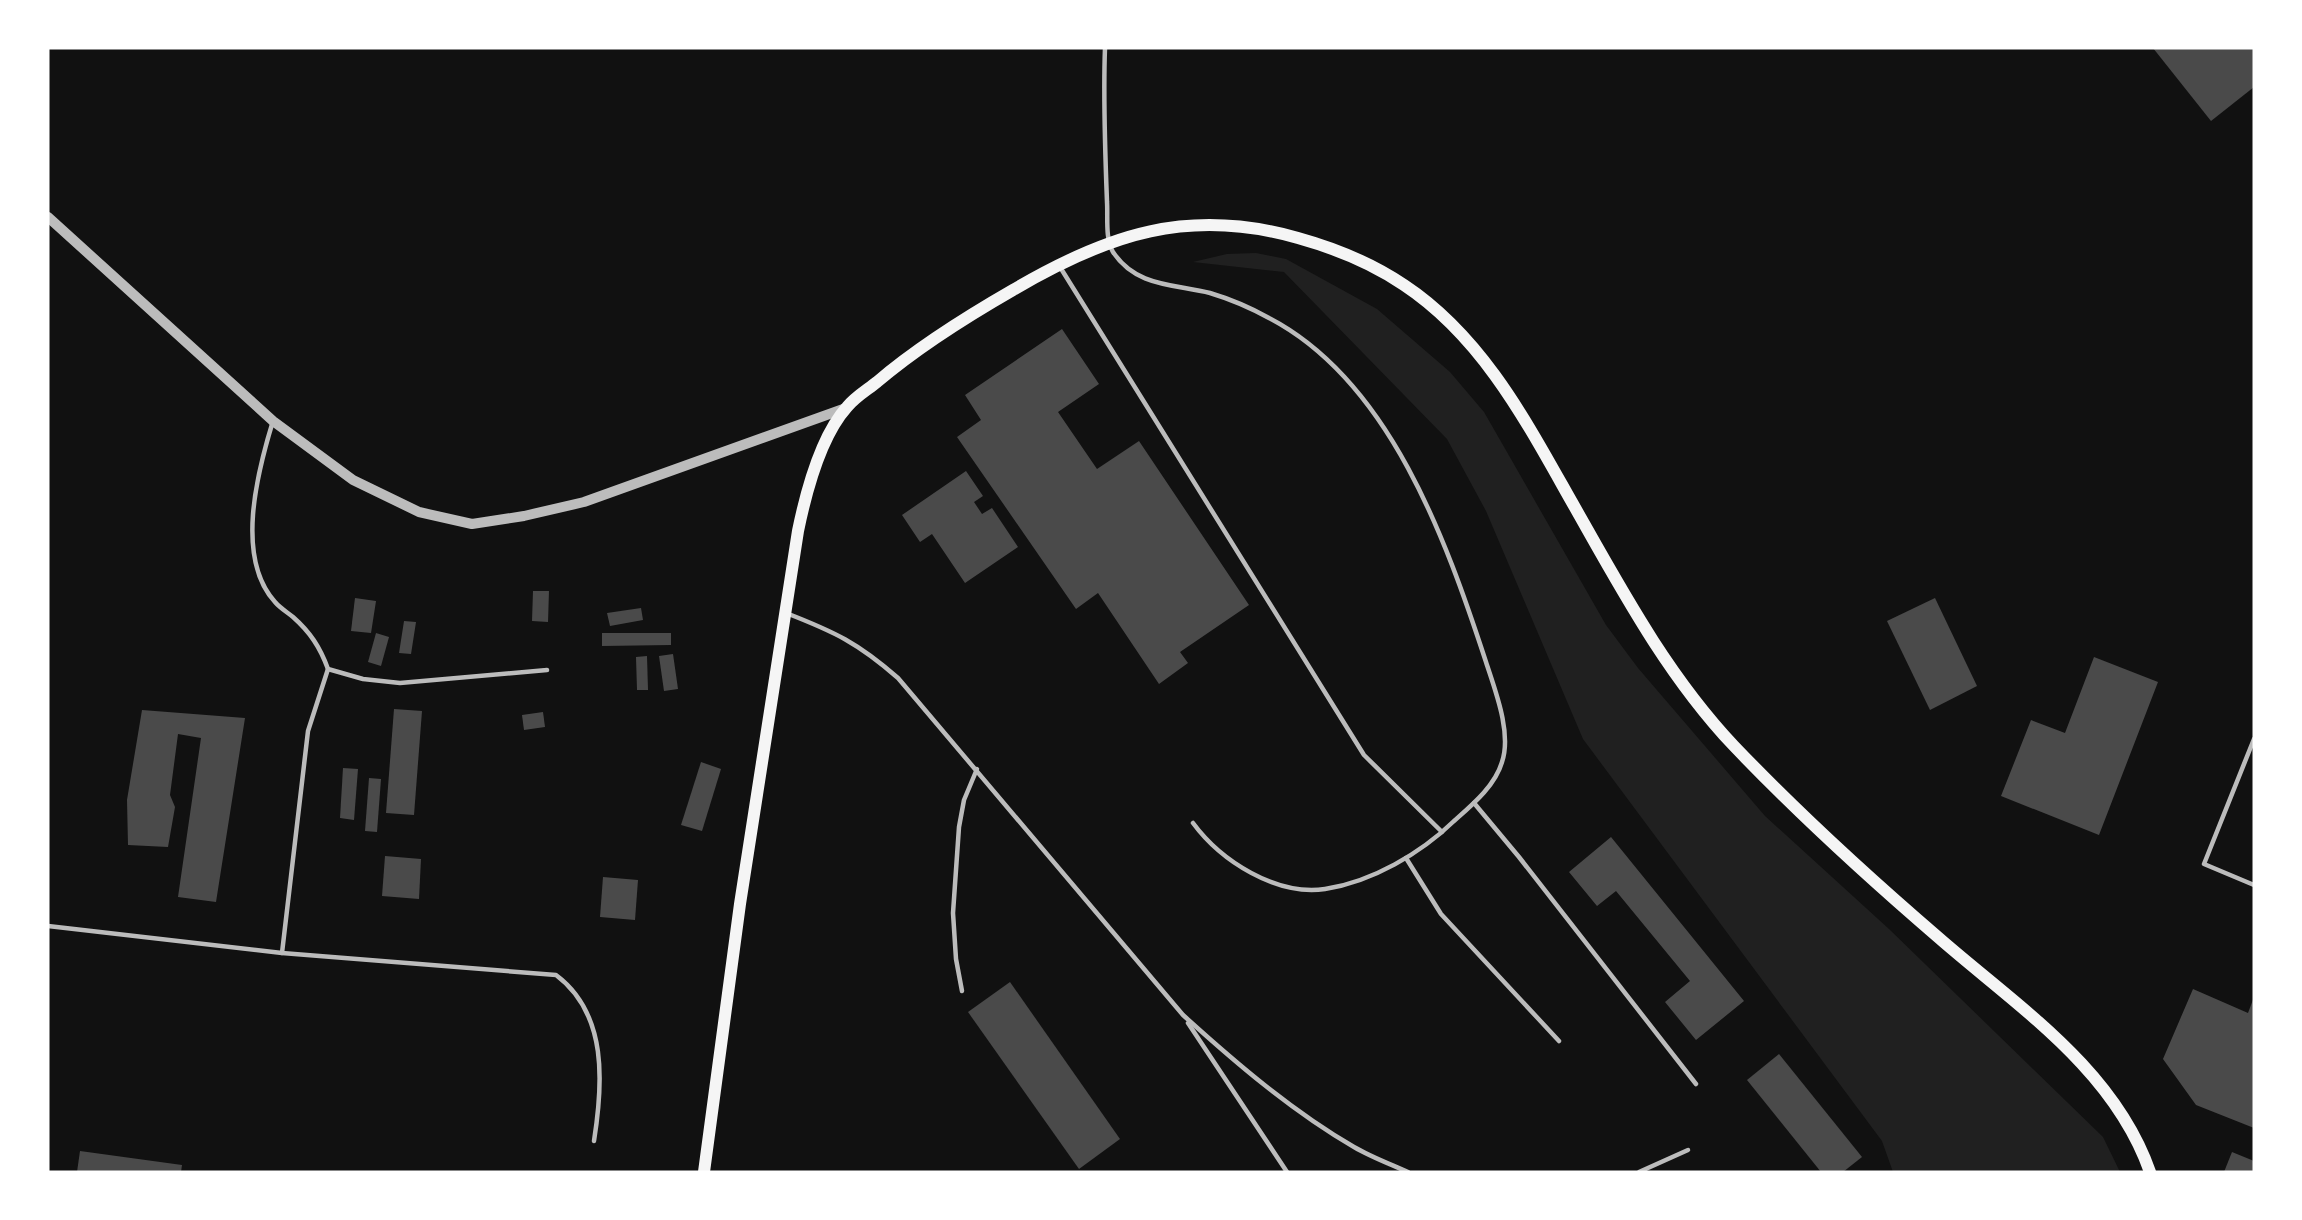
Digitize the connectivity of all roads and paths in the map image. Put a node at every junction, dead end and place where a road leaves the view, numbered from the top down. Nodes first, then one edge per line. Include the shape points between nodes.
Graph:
1 (1105, 48) edge
2 (48, 217) edge
3 (1109, 244) junction
4 (1058, 265) junction
5 (846, 408) junction
6 (273, 422) junction
7 (786, 613) junction
8 (328, 669) junction
9 (547, 670) dead end
10 (2254, 739) edge
11 (977, 769) junction
12 (1474, 803) junction
13 (1193, 823) dead end
14 (1442, 832) junction
15 (1406, 858) junction
16 (2254, 885) edge
17 (48, 926) edge
18 (282, 953) junction
19 (962, 991) dead end
20 (1183, 1015) junction
21 (1559, 1041) dead end
22 (1696, 1084) dead end
23 (594, 1141) dead end
24 (1688, 1150) dead end
25 (704, 1172) edge
26 (1287, 1172) edge
27 (1408, 1172) edge
28 (1639, 1172) edge
29 (2150, 1172) edge

1 - 3 lane via 1103,107
2 - 6 street
3 - 4 main road
3 - 12 lane via 1123,265 1147,281 1210,294 1271,319 1306,343 1352,385 1393,439 1452,570 1501,717 1504,759 1497,775
3 - 29 main road via 1152,230 1197,223 1271,230 1360,261 1404,284 1441,314 1472,344 1499,380 1660,652 1727,739 1784,799 1869,878 2086,1066 2118,1109
4 - 5 main road via 895,366
4 - 14 lane via 1364,755
5 - 6 street via 584,502 472,524 419,512 353,480
5 - 7 main road via 821,451 806,491
6 - 8 lane via 257,482 253,545 256,566 275,603 308,631 321,649
7 - 11 lane via 838,633 873,655
7 - 25 main road via 740,904
8 - 9 lane via 363,680 400,683
8 - 18 lane via 308,731
10 - 16 lane via 2204,864
11 - 19 lane via 964,800 957,848 953,913
11 - 20 lane
12 - 14 lane
12 - 22 lane
13 - 15 lane via 1240,866 1292,888 1324,889 1358,880
14 - 15 lane
15 - 21 lane via 1455,930
17 - 18 lane
18 - 23 lane via 556,975 584,1004 598,1047 600,1083
20 - 26 lane
20 - 27 lane via 1289,1103 1355,1148
24 - 28 lane

